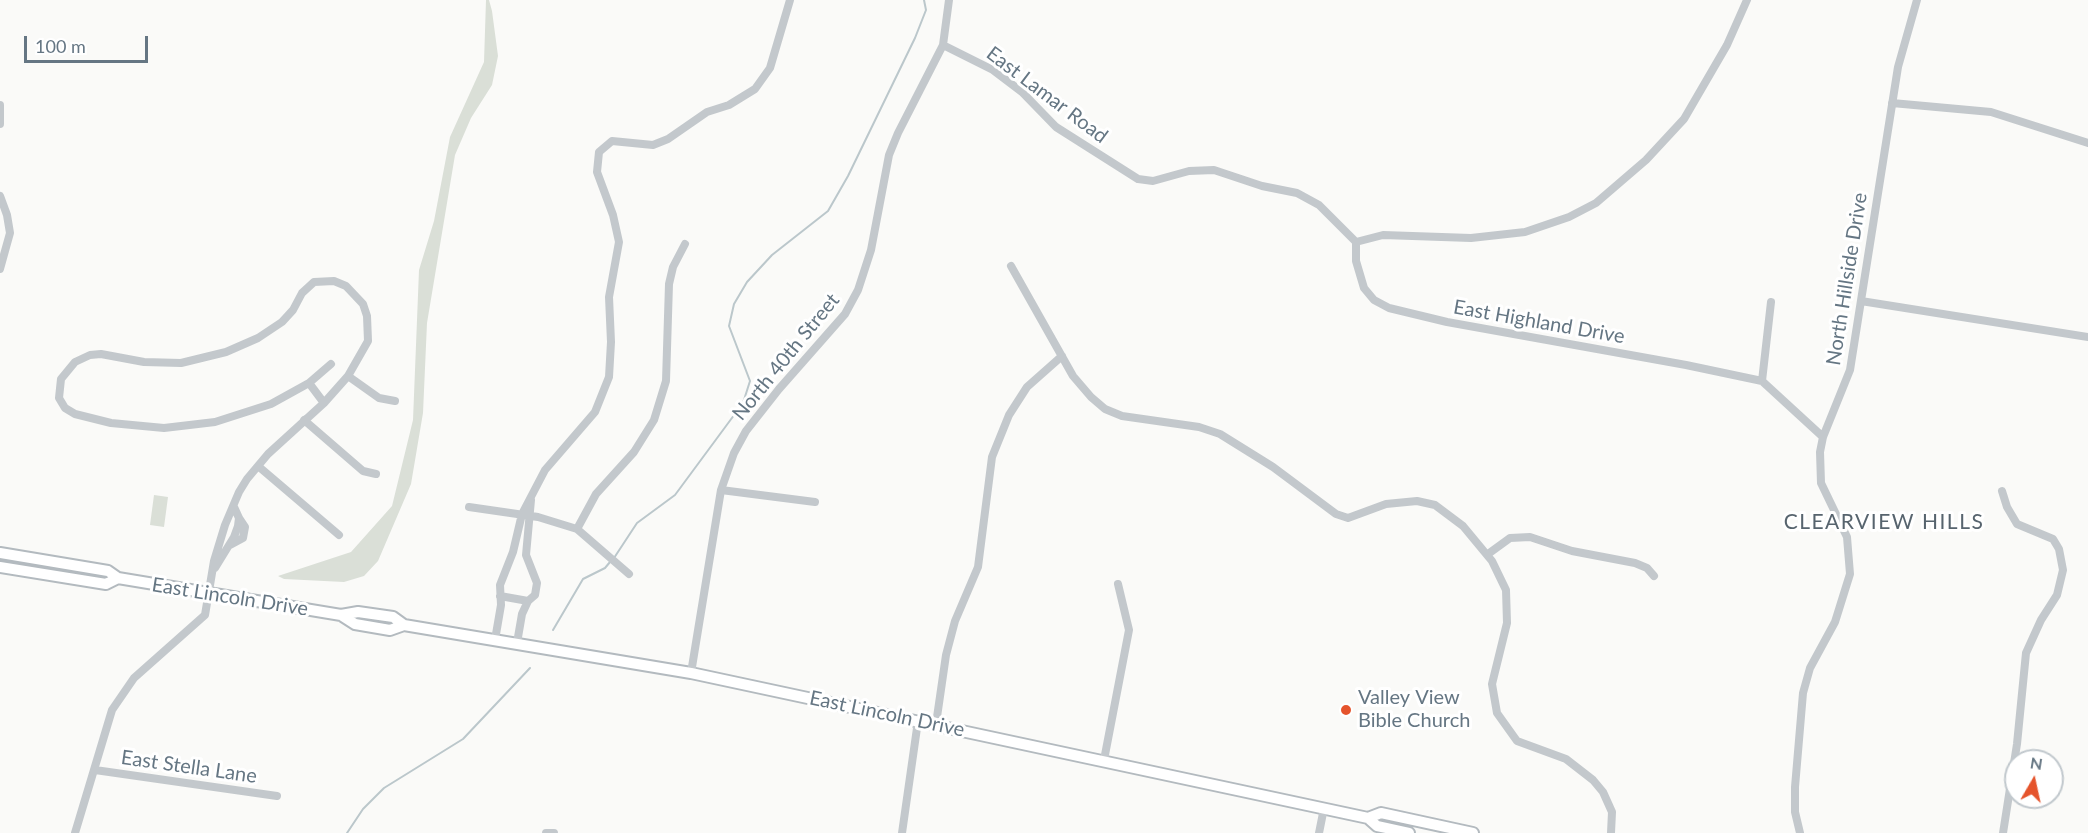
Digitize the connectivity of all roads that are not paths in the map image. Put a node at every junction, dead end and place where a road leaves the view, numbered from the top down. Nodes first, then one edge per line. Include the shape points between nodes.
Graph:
1 (790, 0) edge
2 (949, 0) edge
3 (1747, 0) edge
4 (1917, 0) edge
5 (943, 45) junction
6 (1892, 103) junction
7 (0, 105) edge
8 (0, 124) edge
9 (2088, 143) edge
10 (0, 196) edge
11 (1356, 242) junction
12 (685, 244) dead end
13 (1011, 266) dead end
14 (0, 269) edge
15 (1861, 301) junction
16 (1771, 302) dead end
17 (2088, 337) edge
18 (1062, 356) junction
19 (331, 364) dead end
20 (348, 376) junction
21 (1762, 381) junction
22 (309, 383) junction
23 (395, 401) dead end
24 (324, 403) junction
25 (304, 420) junction
26 (1823, 437) junction
27 (258, 466) junction
28 (376, 474) dead end
29 (721, 490) junction
30 (2002, 491) dead end
31 (815, 502) dead end
32 (234, 507) junction
33 (469, 507) dead end
34 (526, 515) junction
35 (577, 529) junction
36 (339, 535) dead end
37 (0, 553) edge
38 (1488, 554) junction
39 (0, 567) edge
40 (214, 573) junction
41 (629, 574) dead end
42 (1654, 576) dead end
43 (118, 578) junction
44 (1118, 584) dead end
45 (210, 593) junction
46 (500, 596) junction
47 (528, 601) junction
48 (495, 640) junction
49 (517, 644) junction
50 (691, 673) junction
51 (918, 721) junction
52 (936, 724) junction
53 (1104, 760) junction
54 (95, 770) junction
55 (277, 796) dead end
56 (1324, 808) junction
57 (1368, 818) junction
58 (75, 833) edge
59 (902, 833) edge
60 (1319, 833) edge
61 (1409, 833) edge
62 (1473, 833) edge
63 (1611, 833) edge
64 (1800, 833) edge
65 (2003, 833) edge

1 - 34 street via 770,68 755,89 729,105 707,112 662,142 642,145 612,141 599,152 597,172 614,215 619,242 609,297 609,377 595,412 545,470 531,495
2 - 5 street, North 40th Street
3 - 11 street via 1727,45 1684,119 1646,160 1596,203 1525,232 1471,238 1383,235
4 - 6 street, North Hillside Drive via 1902,45
5 - 11 street, East Lamar Road via 993,70 1022,92 1056,127 1138,179 1153,181 1189,171 1214,170 1297,193 1319,205
5 - 29 street, North 40th Street via 890,155 871,250 858,290 845,314 746,431
6 - 9 street via 1991,112
6 - 15 street, North Hillside Drive
7 - 8 street
10 - 14 street via 8,214 10,233
11 - 21 street, East Highland Drive via 1356,261 1364,288 1374,300 1389,308
12 - 35 street via 669,284 666,381 654,420 634,452 596,494
13 - 18 street
15 - 17 street
15 - 26 street, North Hillside Drive via 1850,370
16 - 21 street
18 - 38 street via 1085,390 1106,409 1122,416 1199,427 1220,434 1347,518 1400,501 1435,506 1463,526
18 - 52 street via 1028,387 1009,416 992,457 978,567 946,655
19 - 22 street
20 - 22 street via 368,341 367,316 363,304 346,286 324,281 309,287 282,322 226,352 182,363 90,355 71,366 58,389 58,398 75,414 111,423 165,428 243,414
20 - 23 street via 379,398
20 - 24 street
21 - 26 street
22 - 24 street
24 - 25 street
25 - 27 street
25 - 28 street via 363,471
26 - 64 street, North Hillside Drive via 1821,483 1847,537 1850,574 1835,622 1810,668 1803,693 1795,776 1795,812
27 - 32 street
27 - 36 street
29 - 31 street
29 - 50 street, North 40th Street
30 - 65 street via 2017,524 2053,539 2063,570 2057,595 2026,653
32 - 40 street via 213,561
32 - 40 street via 244,527 243,538 230,545
33 - 34 street
34 - 35 street
34 - 46 street via 500,585
34 - 47 street via 526,555 537,584 535,595
35 - 41 street
37 - 43 main road, East Lincoln Drive via 108,570
38 - 42 street via 1510,538 1530,537 1572,551 1635,563
38 - 63 street via 1503,583 1509,609 1492,684 1497,713 1517,741 1566,759 1593,780 1612,812
39 - 43 main road, East Lincoln Drive via 106,584
40 - 45 street
43 - 45 main road, East Lincoln Drive
44 - 53 street via 1128,630
45 - 48 main road, East Lincoln Drive via 341,615 355,624 390,630 404,625
45 - 54 street via 205,615 122,692 112,710
46 - 47 street
46 - 48 street
47 - 49 street
48 - 49 main road, East Lincoln Drive
49 - 50 main road, East Lincoln Drive
50 - 51 main road, East Lincoln Drive
51 - 52 main road, East Lincoln Drive
51 - 59 street
52 - 53 main road, East Lincoln Drive
53 - 56 main road, East Lincoln Drive
54 - 55 street, East Stella Lane
54 - 58 street
56 - 57 main road, East Lincoln Drive
56 - 60 street
57 - 61 main road, East Lincoln Drive via 1377,826
57 - 62 main road, East Lincoln Drive via 1381,813

